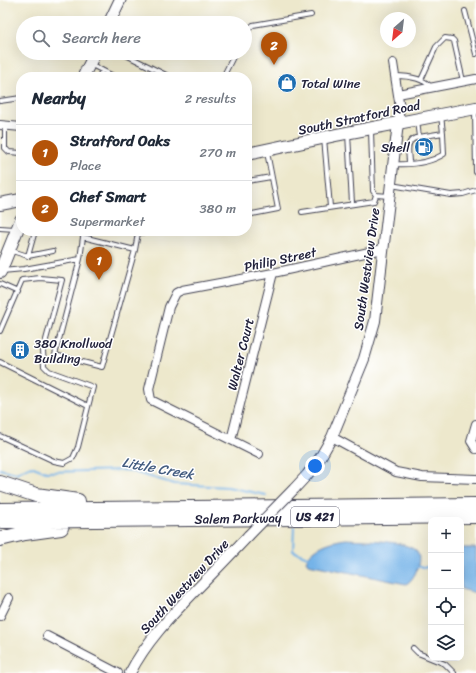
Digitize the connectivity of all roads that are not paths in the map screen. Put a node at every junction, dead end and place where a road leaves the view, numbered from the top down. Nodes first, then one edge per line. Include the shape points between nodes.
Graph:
1 (120, 0) edge
2 (465, 11) dead end
3 (311, 15) dead end
4 (112, 16) edge
5 (252, 26) edge
6 (476, 54) edge
7 (91, 60) edge
8 (136, 60) edge
9 (232, 60) edge
10 (393, 63) dead end
11 (89, 64) junction
12 (102, 70) joint
13 (85, 72) edge
14 (106, 72) edge
15 (160, 72) edge
16 (226, 72) edge
17 (395, 76) junction
18 (476, 79) edge
19 (421, 80) junction
20 (463, 81) junction
21 (431, 88) junction
22 (398, 94) junction
23 (16, 99) edge
24 (0, 101) edge
25 (476, 108) edge
26 (441, 115) junction
27 (417, 119) junction
28 (398, 123) junction
29 (3, 125) edge
30 (16, 126) edge
31 (371, 128) junction
32 (348, 133) junction
33 (443, 133) junction
34 (419, 137) junction
35 (324, 138) junction
36 (2, 145) edge
37 (267, 150) junction
38 (16, 153) edge
39 (252, 153) edge
40 (393, 164) junction
41 (409, 164) junction
42 (476, 172) edge
43 (272, 177) junction
44 (252, 180) edge
45 (391, 184) junction
46 (476, 190) edge
47 (376, 195) junction
48 (389, 196) junction
49 (16, 201) edge
50 (352, 203) junction
51 (0, 204) edge
52 (330, 207) junction
53 (302, 212) dead end
54 (252, 214) edge
55 (16, 225) edge
56 (0, 228) edge
57 (16, 231) edge
58 (34, 236) edge
59 (137, 236) edge
60 (83, 237) joint
61 (383, 249) junction
62 (8, 250) junction
63 (134, 250) junction
64 (53, 251) dead end
65 (28, 256) junction
66 (80, 259) junction
67 (0, 272) edge
68 (273, 273) junction
69 (0, 284) edge
70 (18, 292) junction
71 (0, 331) edge
72 (0, 362) edge
73 (88, 406) junction
74 (476, 424) edge
75 (0, 436) edge
76 (332, 437) junction
77 (231, 440) junction
78 (476, 449) edge
79 (259, 454) dead end
80 (476, 479) edge
81 (0, 483) edge
82 (476, 505) edge
83 (0, 510) edge
84 (137, 514) junction
85 (476, 516) edge
86 (0, 521) edge
87 (0, 539) edge
88 (9, 598) dead end
89 (0, 616) edge
90 (47, 636) dead end
91 (413, 648) dead end
92 (118, 673) edge
93 (130, 673) edge
94 (454, 673) edge

1 - 4 main road
2 - 6 lane
3 - 5 lane
7 - 11 main road
8 - 15 lane
9 - 16 lane
10 - 17 street
11 - 12 lane
11 - 13 main road
12 - 14 lane
17 - 19 lane
17 - 22 street
18 - 20 street
19 - 20 lane via 436,47 445,38 454,41
19 - 21 lane via 427,82
20 - 21 street
21 - 22 street
22 - 28 street
23 - 24 lane
25 - 26 main road, South Stratford Road
25 - 42 lane
26 - 27 main road, South Stratford Road
26 - 33 lane
27 - 28 main road, South Stratford Road
27 - 34 lane
28 - 31 main road, South Stratford Road
28 - 40 street, South Westview Drive
29 - 30 street
29 - 36 lane
31 - 32 main road, South Stratford Road
31 - 47 lane via 373,191
32 - 35 main road, South Stratford Road
32 - 50 lane
33 - 34 lane
33 - 41 lane via 444,154
34 - 41 lane via 412,138 410,142
35 - 37 main road, South Stratford Road
35 - 52 lane
36 - 38 lane via 9,152
37 - 39 main road, South Stratford Road
37 - 43 lane
40 - 41 lane
40 - 45 street, South Westview Drive
43 - 44 lane
43 - 54 lane via 278,209
45 - 46 lane via 451,194
45 - 48 street, South Westview Drive
47 - 48 lane
47 - 50 lane via 374,201
48 - 61 street, South Westview Drive
49 - 51 main road
50 - 52 lane
52 - 53 lane
55 - 56 lane
57 - 62 main road
58 - 65 lane
59 - 63 lane
60 - 63 lane
60 - 66 lane
61 - 68 street, Philip Street
61 - 76 street, South Westview Drive via 375,321 364,358
62 - 65 lane
62 - 67 main road
63 - 66 lane via 102,367 56,354
64 - 65 lane
66 - 67 lane
68 - 77 street, Walter Court
68 - 77 street, Philip Street via 182,290 176,293 169,307 149,389 151,400
69 - 70 lane
70 - 71 lane
70 - 73 lane via 22,280 62,280 43,351 44,366 93,387
72 - 73 lane
73 - 75 lane via 78,447 73,458 64,463 54,461
74 - 78 street via 471,441
76 - 80 street via 396,472 422,477
76 - 93 street, South Westview Drive, bridge via 307,475 151,639
77 - 79 street
81 - 84 highway via 49,498 126,503
82 - 84 highway, Salem Parkway / US 421
83 - 84 highway, Salem Parkway / US 421
84 - 85 highway, Salem Parkway / US 421
84 - 86 highway, Salem Parkway / US 421
84 - 87 highway via 130,526 51,529
88 - 89 street
90 - 92 street
91 - 94 lane via 418,653 445,664

